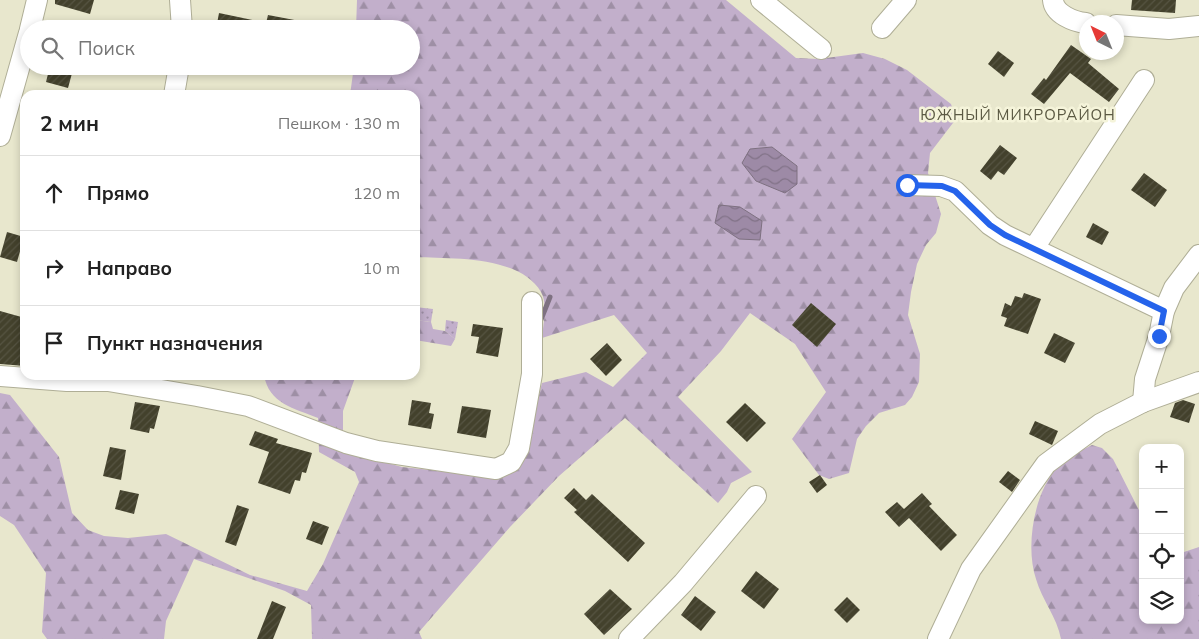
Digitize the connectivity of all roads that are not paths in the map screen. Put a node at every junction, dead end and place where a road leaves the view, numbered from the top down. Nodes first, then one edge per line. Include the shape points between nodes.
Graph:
1 (37, 0) edge
2 (180, 0) edge
3 (761, 0) edge
4 (906, 0) edge
5 (1053, 0) edge
6 (32, 20) edge
7 (181, 20) edge
8 (1079, 20) edge
9 (1124, 26) edge
10 (1199, 26) edge
11 (882, 28) dead end
12 (821, 49) dead end
13 (20, 65) edge
14 (177, 75) edge
15 (1144, 80) dead end
16 (175, 90) edge
17 (0, 136) edge
18 (907, 185) dead end
19 (1034, 248) junction
20 (1199, 255) edge
21 (532, 302) dead end
22 (1164, 311) junction
23 (0, 376) edge
24 (20, 377) edge
25 (54, 380) edge
26 (81, 380) edge
27 (119, 380) edge
28 (1199, 382) edge
29 (1143, 402) junction
30 (756, 496) dead end
31 (629, 639) edge
32 (938, 639) edge

1 - 6 street
2 - 7 street
3 - 12 street
4 - 11 street
5 - 8 street via 1062,14
9 - 10 street via 1169,29
13 - 17 street
14 - 16 street
15 - 19 street
18 - 19 street via 942,186 955,191 990,225
19 - 22 street
20 - 22 street via 1174,288
21 - 27 street via 532,374 519,448 511,462 496,469 377,451 346,443 248,406
22 - 29 street via 1145,379
23 - 24 street
25 - 26 street
28 - 29 street
29 - 32 street via 1100,424 1046,464 971,569
30 - 31 street via 683,583

